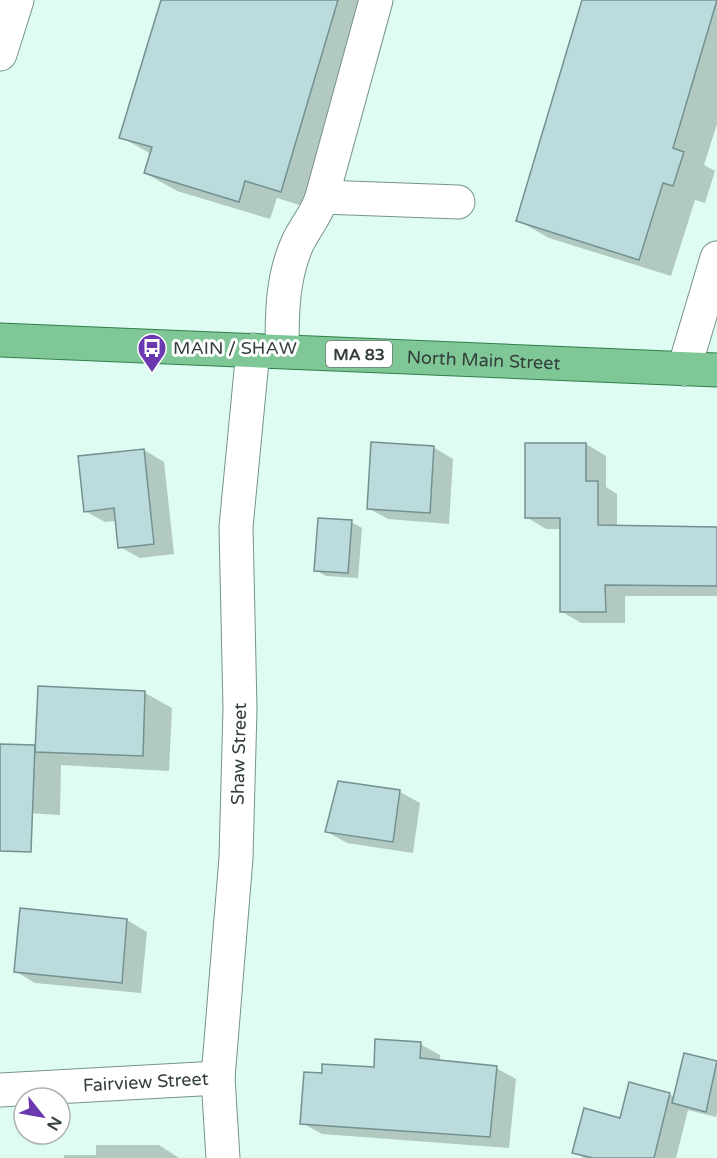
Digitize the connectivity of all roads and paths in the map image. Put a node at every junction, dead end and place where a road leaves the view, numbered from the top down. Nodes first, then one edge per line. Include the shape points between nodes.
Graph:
1 (17, 0) edge
2 (376, 0) edge
3 (0, 54) edge
4 (322, 197) junction
5 (458, 202) dead end
6 (717, 258) edge
7 (0, 340) edge
8 (268, 350) junction
9 (684, 369) junction
10 (717, 370) edge
11 (218, 1078) junction
12 (0, 1090) edge
13 (223, 1158) edge

1 - 3 street
2 - 4 street, Shaw Street
4 - 5 street
4 - 8 street, Shaw Street via 298,242
6 - 9 street
7 - 8 main road, North Main Street / MA 83
8 - 9 main road, North Main Street / MA 83
8 - 11 street, Shaw Street via 236,527 240,709 236,858
9 - 10 main road, North Main Street / MA 83
11 - 12 street, Fairview Street
11 - 13 street, Shaw Street

